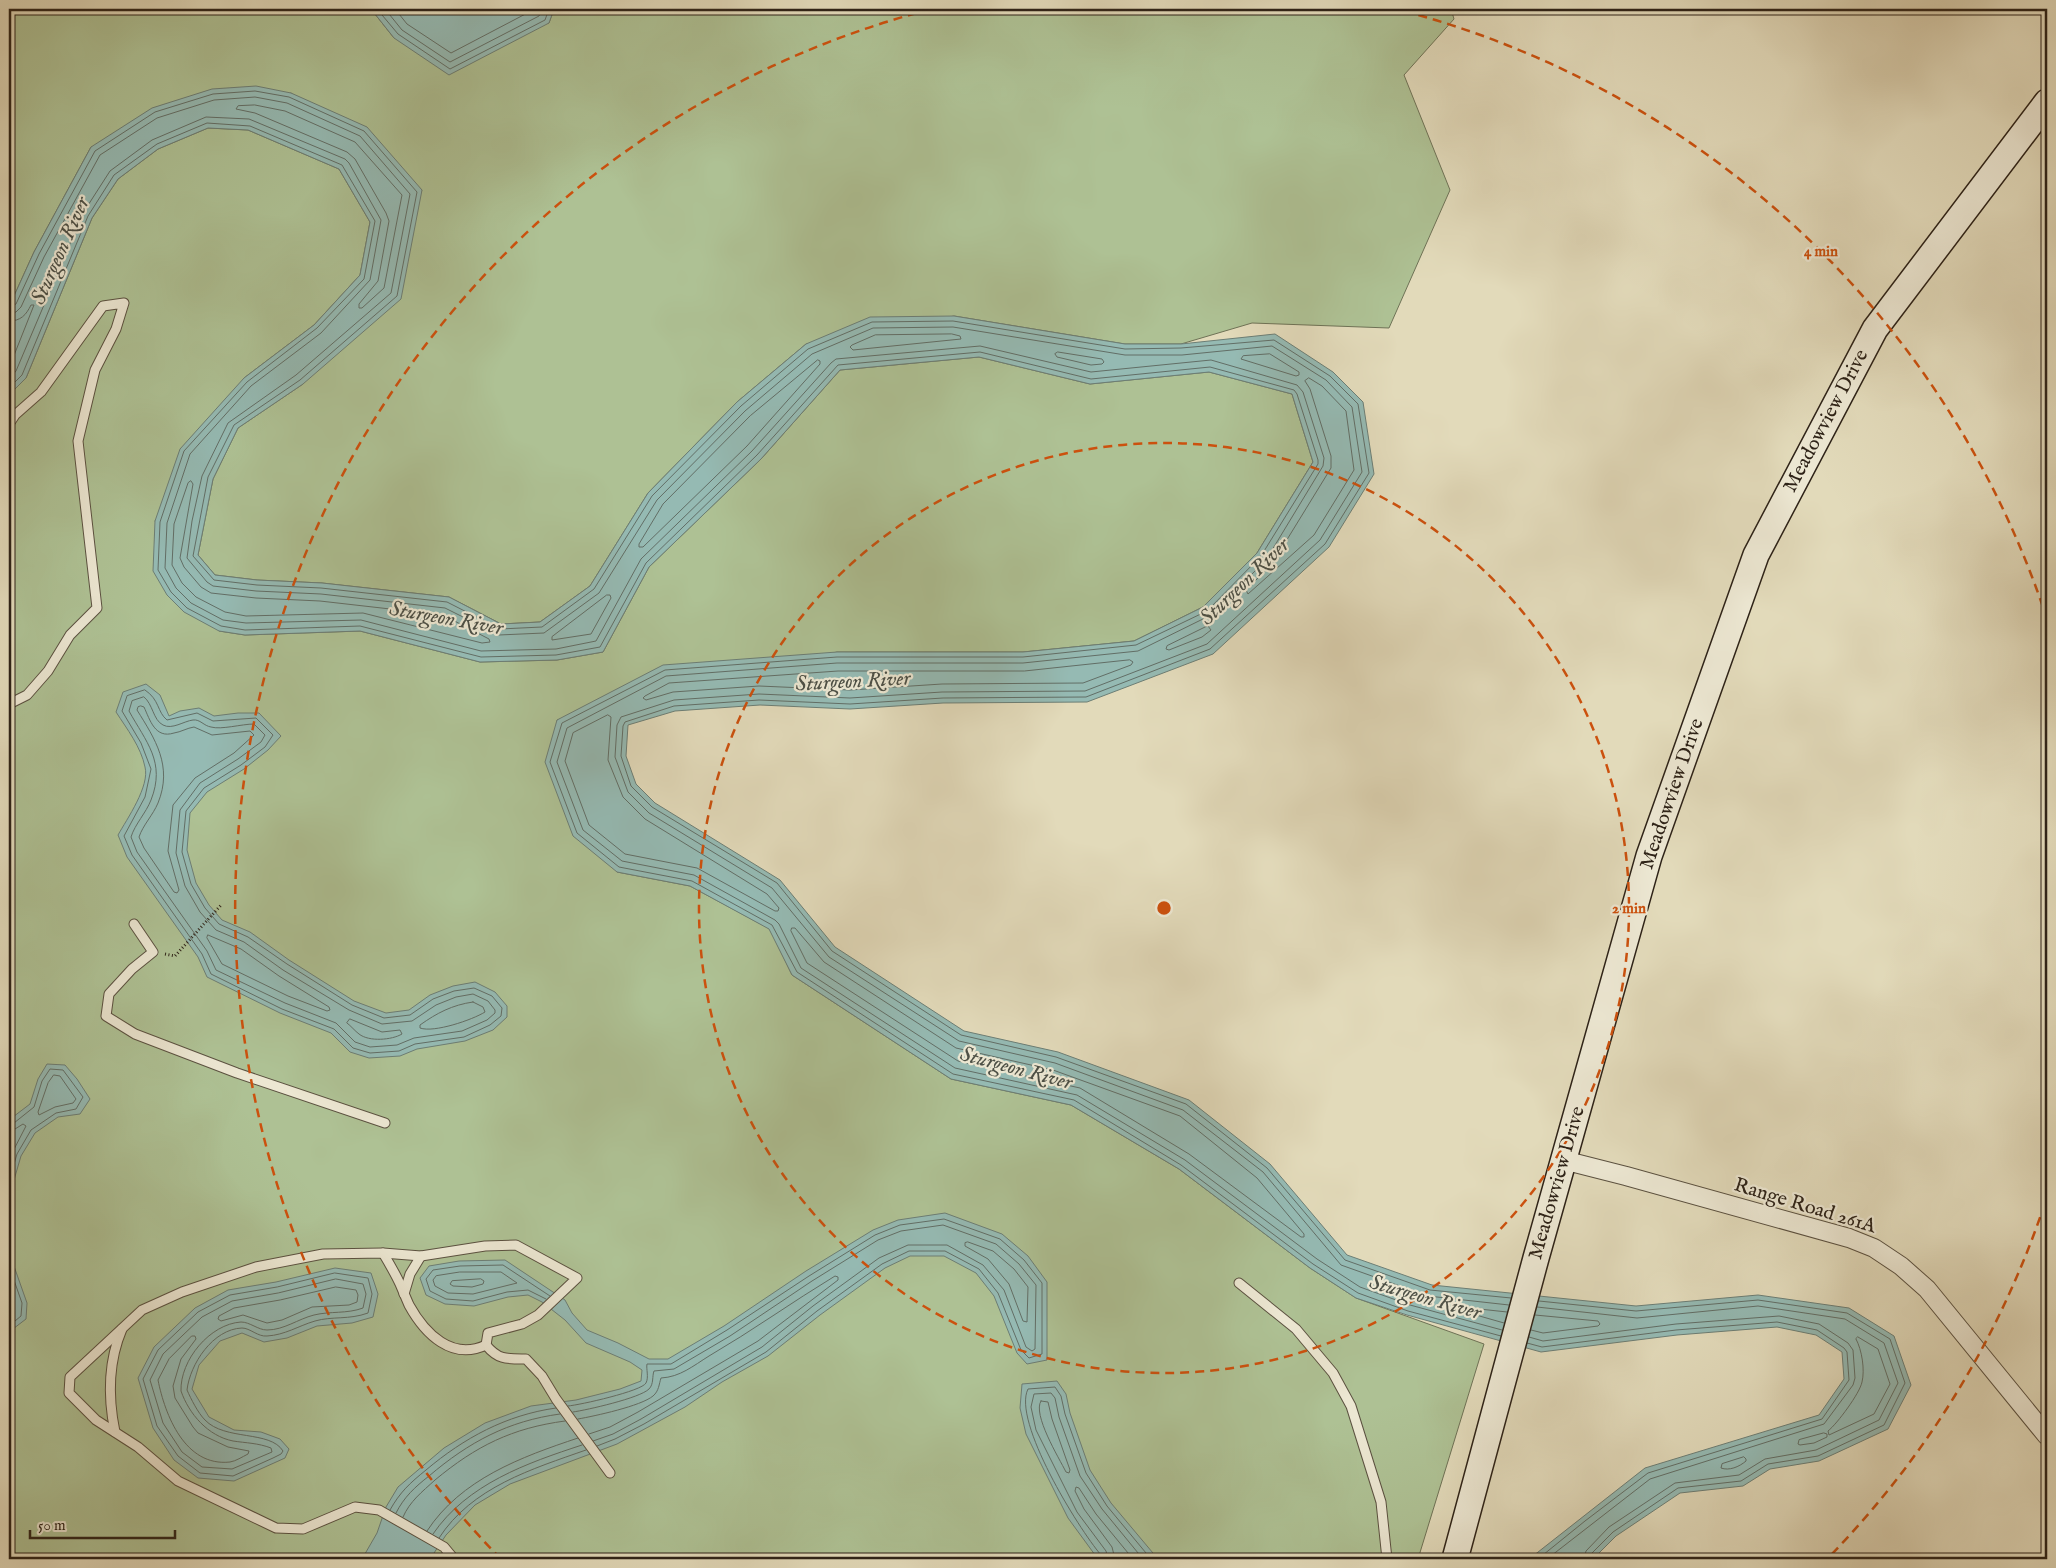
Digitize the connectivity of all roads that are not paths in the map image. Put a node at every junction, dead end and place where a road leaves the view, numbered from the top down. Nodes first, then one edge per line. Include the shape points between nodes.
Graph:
1 (2047, 102) edge
2 (9, 424) edge
3 (9, 704) edge
4 (134, 924) dead end
5 (385, 1123) dead end
6 (1563, 1160) junction
7 (383, 1253) junction
8 (421, 1256) junction
9 (1239, 1283) dead end
10 (404, 1294) junction
11 (123, 1327) junction
12 (486, 1345) junction
13 (114, 1432) junction
14 (2047, 1436) edge
15 (610, 1473) dead end
16 (454, 1559) edge
17 (1387, 1559) edge
18 (1455, 1559) edge

1 - 6 street, Meadowview Drive via 1874,328 1756,555 1649,856
2 - 3 lane via 41,392 102,306 124,303 116,329 95,370 78,441 97,608 70,635 48,672 27,695
4 - 5 lane via 153,952 109,994 106,1016 135,1034 237,1073
6 - 14 street, Range Road 261A via 1874,1248 1901,1266 1926,1290
6 - 18 street, Meadowview Drive
7 - 8 lane
7 - 10 lane
7 - 11 lane via 323,1254 256,1266 142,1310
8 - 10 lane via 410,1274
8 - 12 lane via 485,1246 516,1245 576,1278 538,1315 522,1324 488,1333
9 - 17 lane via 1296,1329 1333,1373 1347,1398 1381,1502
10 - 12 lane via 429,1334 455,1350 474,1350
11 - 13 lane via 111,1369 109,1406
11 - 13 lane via 70,1377 68,1393
12 - 15 lane via 494,1354 508,1359 526,1359 542,1376
13 - 16 lane via 138,1447 178,1481 276,1528 303,1529 355,1507 379,1510 444,1547

